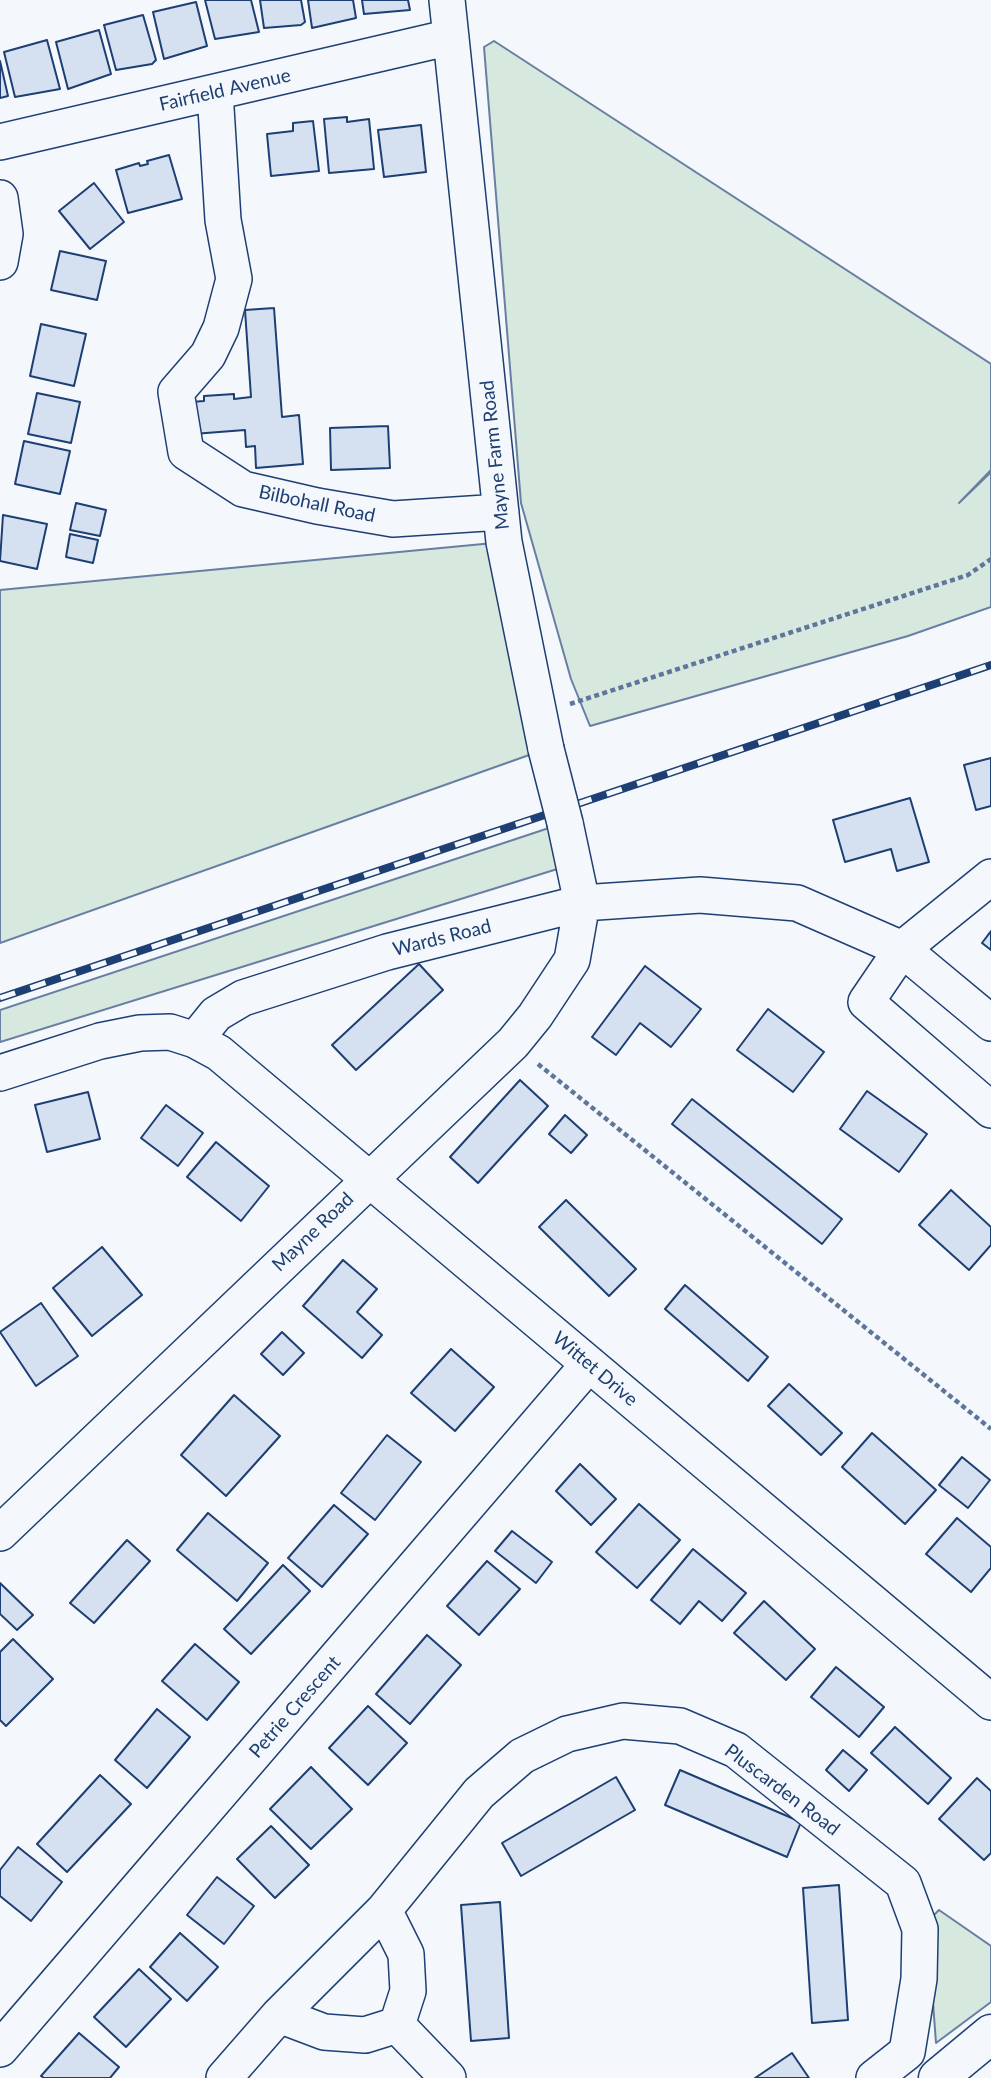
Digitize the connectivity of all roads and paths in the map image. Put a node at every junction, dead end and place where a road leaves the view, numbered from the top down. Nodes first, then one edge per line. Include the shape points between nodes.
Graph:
1 (447, 0) edge
2 (451, 37) junction
3 (215, 92) junction
4 (0, 142) edge
5 (0, 198) edge
6 (0, 262) edge
7 (501, 512) junction
8 (991, 559) edge
9 (539, 714) junction
10 (991, 877) edge
11 (582, 903) junction
12 (902, 949) junction
13 (991, 1023) edge
14 (195, 1040) junction
15 (513, 1043) junction
16 (0, 1073) edge
17 (991, 1110) edge
18 (370, 1178) junction
19 (589, 1364) junction
20 (991, 1429) edge
21 (0, 1533) edge
22 (991, 1702) edge
23 (384, 1910) junction
24 (279, 2015) junction
25 (397, 2025) junction
26 (991, 2034) edge
27 (0, 2049) edge
28 (224, 2078) edge
29 (448, 2078) edge
30 (874, 2078) edge
31 (938, 2078) edge

1 - 2 street, Mayne Farm Road
2 - 3 street, Fairfield Avenue
2 - 7 street, Mayne Farm Road
3 - 4 street, Fairfield Avenue
3 - 7 street, Bilbohall Road via 223,220 234,279 221,328 208,355 176,392 186,452 243,489 317,506 393,519
5 - 6 street via 5,234
7 - 9 street, Mayne Farm Road
8 - 9 path via 968,575
9 - 11 street, Mayne Farm Road, bridge
10 - 12 street
11 - 12 street, Wards Road via 700,895 797,902
11 - 14 street, Wards Road via 387,952 243,998 216,1014
11 - 15 street, Mayne Road via 572,960
12 - 13 street, Wards Road
12 - 17 street via 866,1002
14 - 16 street via 170,1032 139,1032
14 - 18 street, Wittet Drive via 219,1053
15 - 18 street, Mayne Road
15 - 20 path
18 - 19 street, Wittet Drive
18 - 21 street, Mayne Road
19 - 22 street, Wittet Drive
19 - 27 street, Petrie Crescent
23 - 24 street, Pluscarden Road
23 - 25 street via 405,1954 408,1991
23 - 30 street, Pluscarden Road via 479,1793 522,1756 567,1734 623,1721 680,1726 736,1750 903,1883 920,1929 919,1979 907,2052
24 - 25 street via 324,2032 365,2035
24 - 28 street, Pluscarden Road
25 - 29 street
26 - 31 main road

